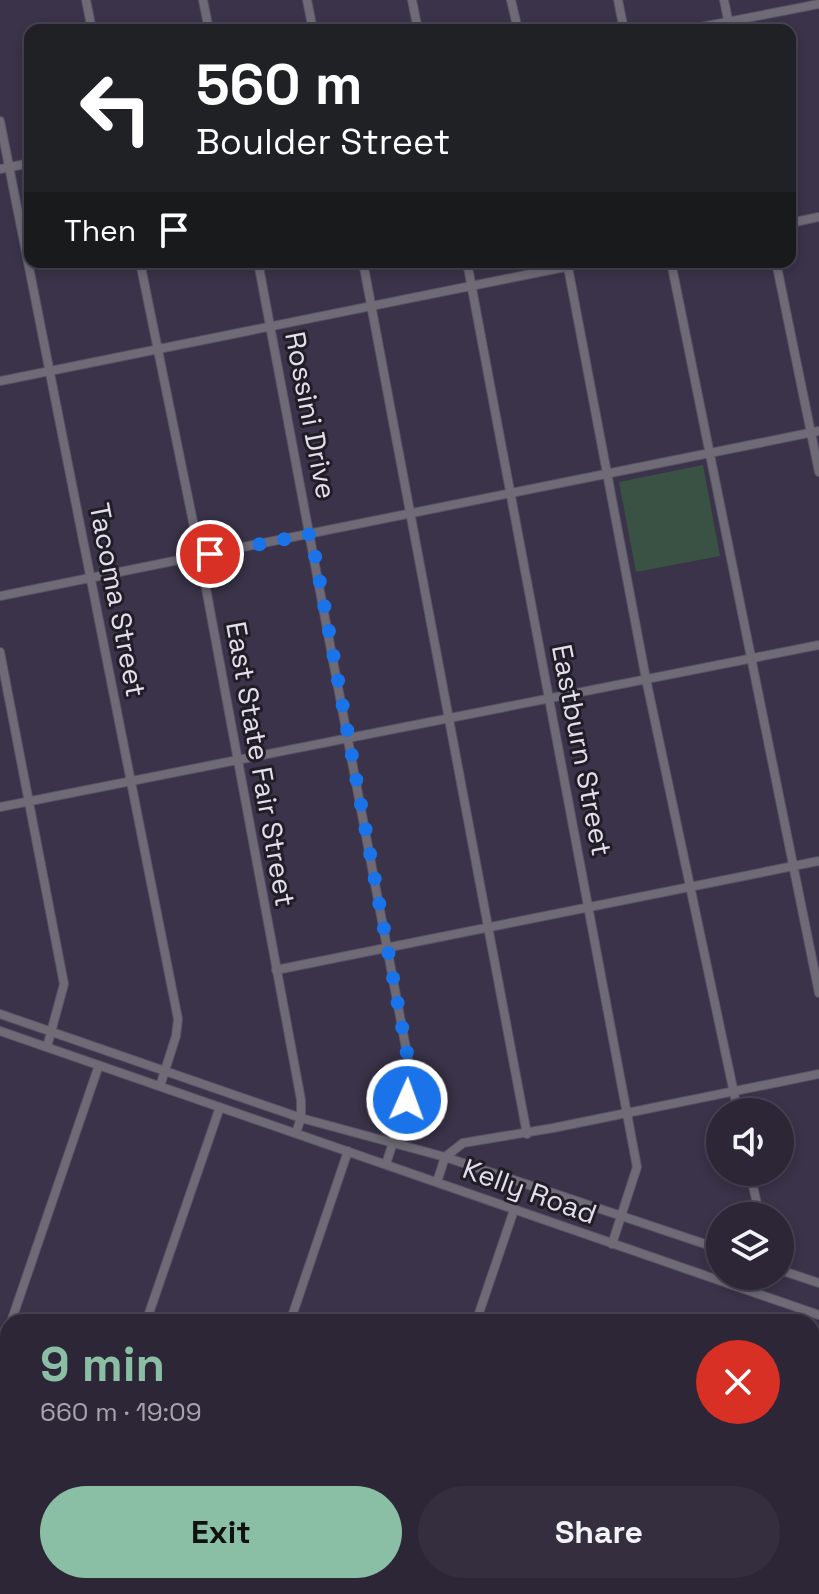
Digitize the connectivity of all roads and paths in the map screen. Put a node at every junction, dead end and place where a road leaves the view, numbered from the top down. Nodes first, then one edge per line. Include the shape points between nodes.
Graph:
1 (86, 0) edge
2 (203, 0) edge
3 (307, 0) edge
4 (412, 0) edge
5 (511, 0) edge
6 (618, 0) edge
7 (724, 0) edge
8 (819, 4) edge
9 (91, 24) edge
10 (208, 24) edge
11 (312, 24) edge
12 (417, 24) edge
13 (517, 24) edge
14 (623, 24) edge
15 (729, 24) edge
16 (737, 24) edge
17 (0, 121) edge
18 (5, 168) edge
19 (819, 217) edge
20 (796, 222) edge
21 (24, 252) edge
22 (28, 268) edge
23 (141, 268) edge
24 (259, 268) edge
25 (364, 268) edge
26 (468, 268) edge
27 (550, 268) edge
28 (568, 268) edge
29 (672, 268) edge
30 (777, 268) edge
31 (472, 286) junction
32 (372, 306) junction
33 (272, 327) junction
34 (159, 350) junction
35 (51, 371) junction
36 (0, 381) edge
37 (815, 432) edge
38 (710, 452) junction
39 (819, 472) edge
40 (609, 474) junction
41 (512, 494) junction
42 (411, 513) junction
43 (311, 534) junction
44 (200, 556) junction
45 (91, 578) junction
46 (0, 596) edge
47 (819, 645) edge
48 (0, 652) edge
49 (751, 659) junction
50 (646, 679) junction
51 (549, 698) junction
52 (449, 716) junction
53 (348, 736) junction
54 (238, 759) junction
55 (131, 781) junction
56 (29, 801) junction
57 (0, 807) edge
58 (819, 861) edge
59 (793, 866) junction
60 (691, 887) junction
61 (589, 908) junction
62 (488, 928) junction
63 (388, 949) junction
64 (276, 970) junction
65 (819, 993) edge
66 (0, 1014) edge
67 (0, 1031) edge
68 (52, 1032) junction
69 (47, 1047) junction
70 (99, 1065) junction
71 (166, 1072) junction
72 (819, 1074) edge
73 (160, 1086) junction
74 (734, 1091) junction
75 (735, 1098) edge
76 (220, 1107) junction
77 (628, 1113) junction
78 (301, 1118) junction
79 (296, 1133) junction
80 (527, 1134) junction
81 (394, 1142) junction
82 (348, 1151) junction
83 (445, 1157) junction
84 (386, 1164) junction
85 (437, 1182) junction
86 (514, 1210) junction
87 (622, 1215) junction
88 (612, 1244) junction
89 (706, 1244) edge
90 (706, 1273) edge
91 (794, 1275) edge
92 (819, 1283) edge
93 (756, 1290) edge
94 (14, 1314) edge
95 (149, 1314) edge
96 (293, 1314) edge
97 (479, 1314) edge
98 (816, 1314) edge

1 - 9 street
2 - 10 street
3 - 11 street
4 - 12 street
5 - 13 street
6 - 14 street
7 - 15 street
8 - 16 street
17 - 18 street, Tacoma Street
18 - 21 street, Tacoma Street
19 - 20 street
22 - 35 street, Tacoma Street
23 - 34 street, East State Fair Street
24 - 33 street, Rossini Drive
25 - 32 street
26 - 31 street, Eastburn Street
27 - 31 street
28 - 40 street
29 - 38 street
30 - 37 street
31 - 32 street
31 - 41 street, Eastburn Street
32 - 33 street
32 - 42 street
33 - 34 street
33 - 43 street, Rossini Drive
34 - 35 street
34 - 44 street, East State Fair Street
35 - 36 street
35 - 45 street, Tacoma Street
37 - 38 street
37 - 39 street
38 - 40 street
38 - 49 street
40 - 41 street
40 - 50 street
41 - 42 street
41 - 51 street, Eastburn Street
42 - 43 street
42 - 52 street
43 - 44 street
43 - 53 street, Rossini Drive
44 - 45 street
44 - 54 street, East State Fair Street
45 - 46 street
45 - 55 street, Tacoma Street
47 - 49 street
48 - 56 street
49 - 50 street
49 - 59 street
50 - 51 street
50 - 60 street
51 - 52 street
51 - 61 street, Eastburn Street
52 - 53 street
52 - 62 street
53 - 54 street
53 - 63 street, Rossini Drive
54 - 55 street
54 - 64 street, East State Fair Street
55 - 56 street
55 - 71 street, Tacoma Street via 178,1019
56 - 57 street
56 - 68 street via 64,984
58 - 59 street
59 - 60 street
59 - 65 street
60 - 61 street
60 - 74 street
61 - 62 street
61 - 77 street, Eastburn Street
62 - 63 street
62 - 80 street
63 - 64 street
63 - 81 street, Rossini Drive via 412,1080
64 - 78 street, East State Fair Street
66 - 68 street, Kelly Road
67 - 69 street, Kelly Road
68 - 69 street
68 - 71 street, Kelly Road
69 - 70 street, Kelly Road
70 - 73 street, Kelly Road
70 - 94 street
71 - 73 street, Tacoma Street
71 - 78 street, Kelly Road
72 - 74 street
73 - 76 street, Kelly Road
74 - 75 street
74 - 77 street
76 - 79 street, Kelly Road
76 - 95 street
77 - 80 street
77 - 87 street, Eastburn Street via 637,1171
78 - 79 street, East State Fair Street
78 - 81 street, Kelly Road
79 - 82 street, Kelly Road
80 - 83 street via 463,1143
81 - 83 street, Kelly Road
81 - 84 street, Rossini Drive
82 - 84 street, Kelly Road
82 - 96 street
83 - 85 street
83 - 87 street, Kelly Road
84 - 85 street, Kelly Road
85 - 86 street, Kelly Road
86 - 88 street, Kelly Road
86 - 97 street
87 - 88 street, Eastburn Street
87 - 89 street, Kelly Road
88 - 90 street, Kelly Road
91 - 92 street
93 - 98 street, Kelly Road

